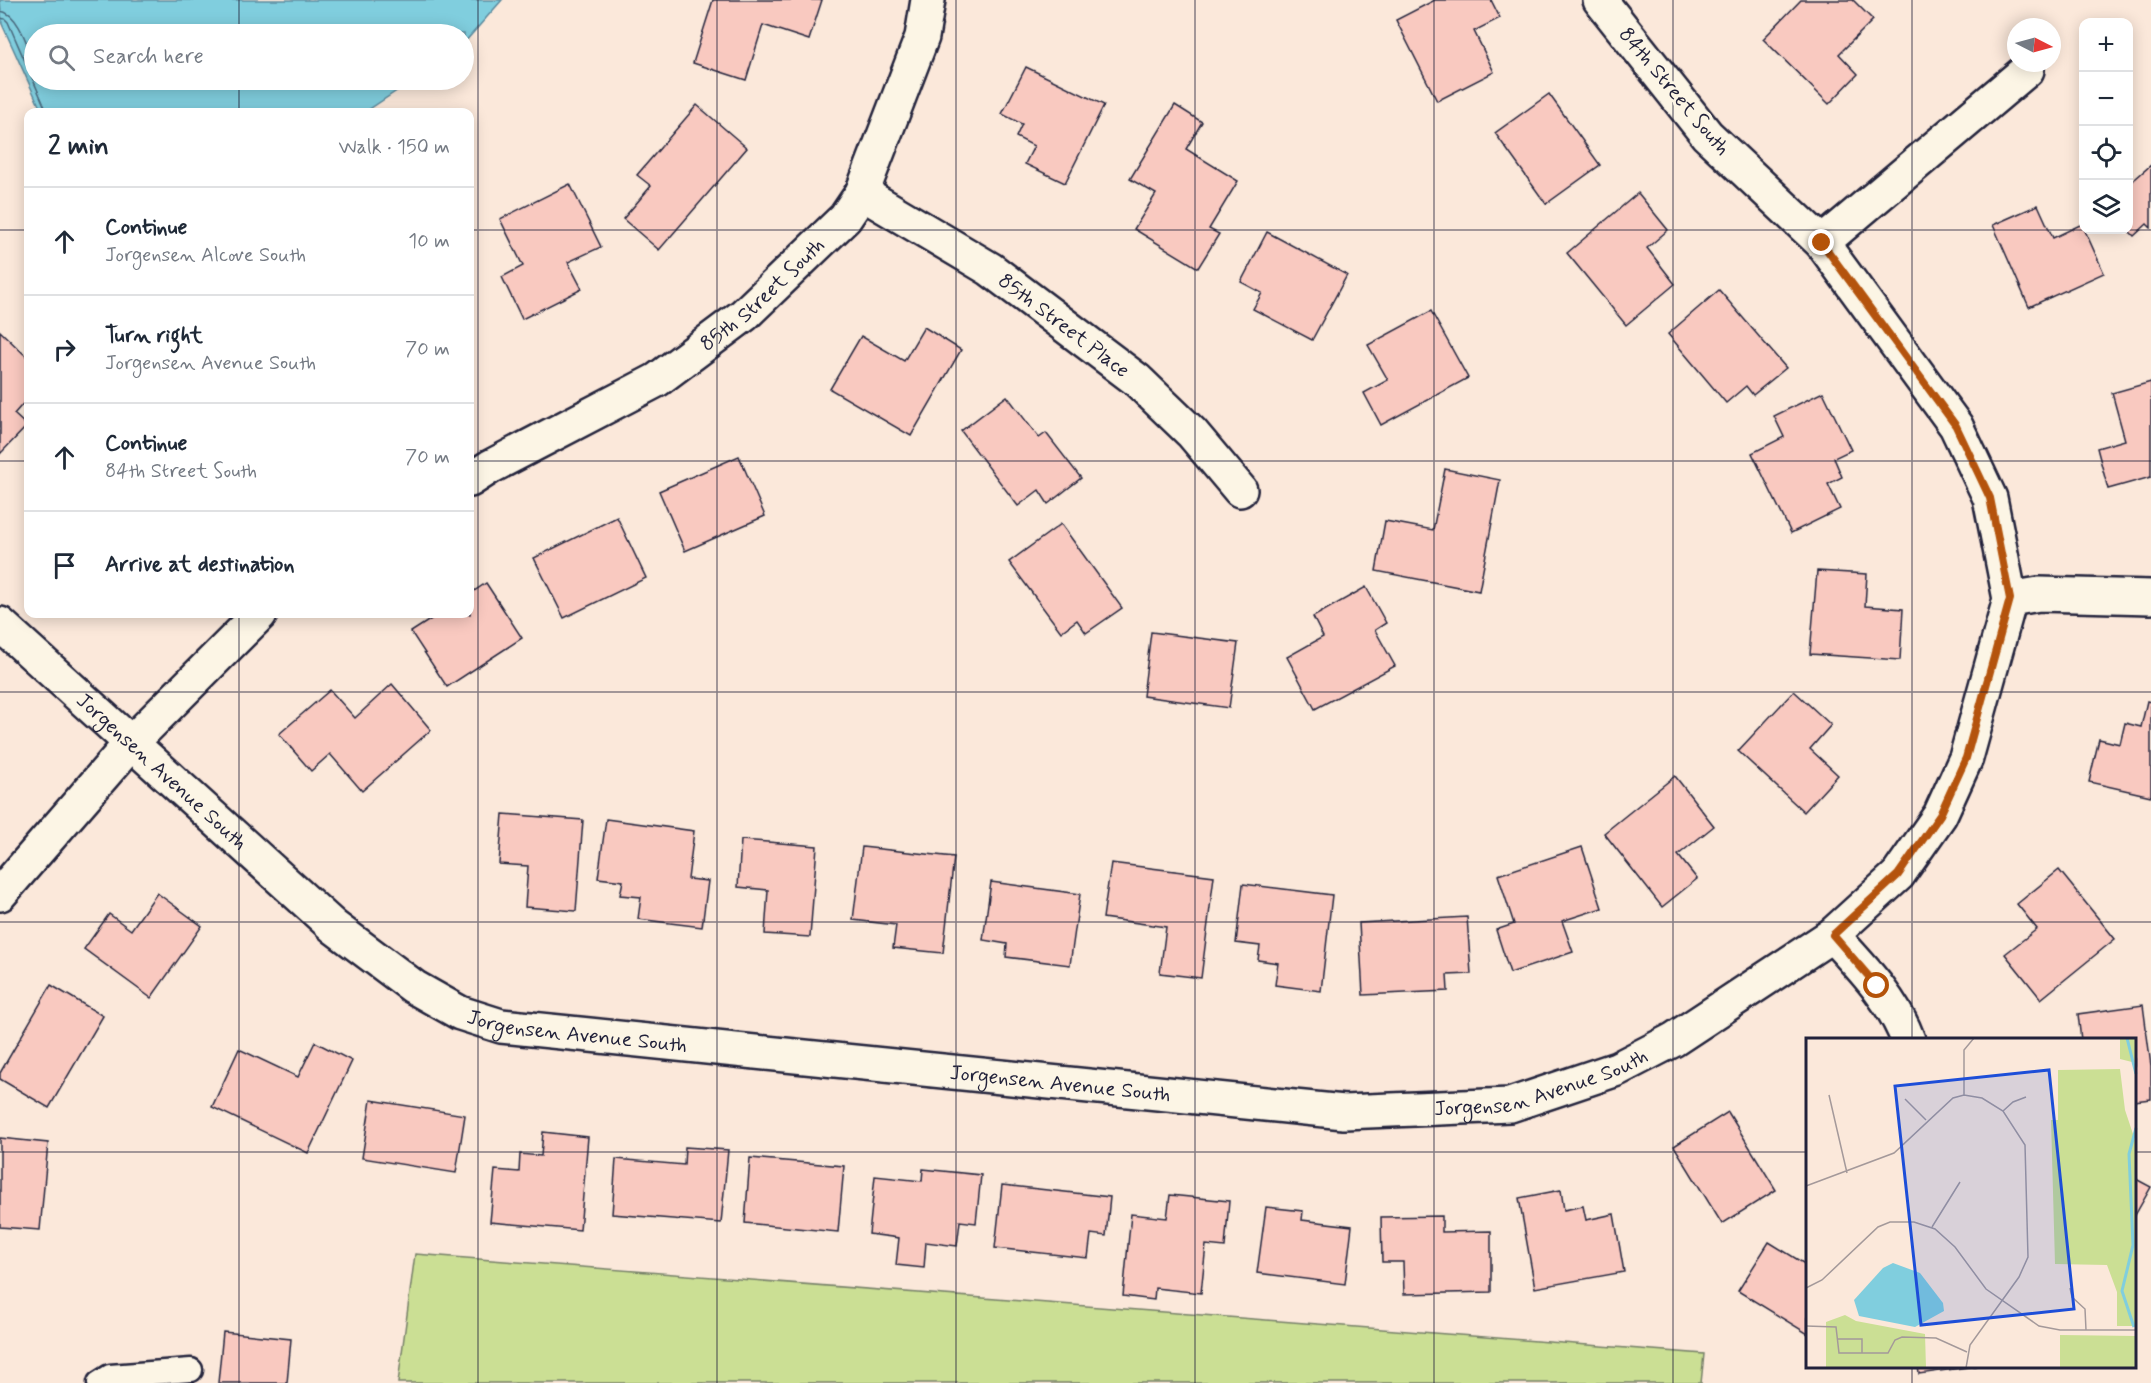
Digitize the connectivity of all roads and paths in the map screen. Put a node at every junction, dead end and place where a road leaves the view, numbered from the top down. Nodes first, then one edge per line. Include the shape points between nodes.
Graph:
1 (928, 0) edge
2 (1600, 0) edge
3 (2025, 72) edge
4 (861, 193) junction
5 (1822, 243) junction
6 (474, 477) edge
7 (1240, 490) dead end
8 (2151, 597) edge
9 (2010, 599) junction
10 (257, 618) edge
11 (0, 624) edge
12 (131, 743) junction
13 (0, 894) edge
14 (1833, 935) junction
15 (1907, 1038) edge
16 (191, 1370) dead end
17 (99, 1383) edge

1 - 4 street, 85th Street South via 922,37
2 - 5 street, 84th Street South via 1707,135
3 - 5 street
4 - 6 street, 85th Street South via 845,218 744,315 657,380
4 - 7 street, 85th Street Place via 990,269 1137,380 1192,433
5 - 9 street, 84th Street South via 1956,426 1990,498
8 - 9 street via 2039,594
9 - 14 street, Jorgensen Avenue South via 1966,758 1940,815 1898,875
10 - 12 street
11 - 12 street, Jorgensen Avenue South
12 - 13 street
12 - 14 street, Jorgensen Avenue South via 334,927 414,987 460,1013 501,1026 1344,1112 1510,1105 1617,1069 1673,1040
14 - 15 street via 1877,986
16 - 17 lane via 110,1376

